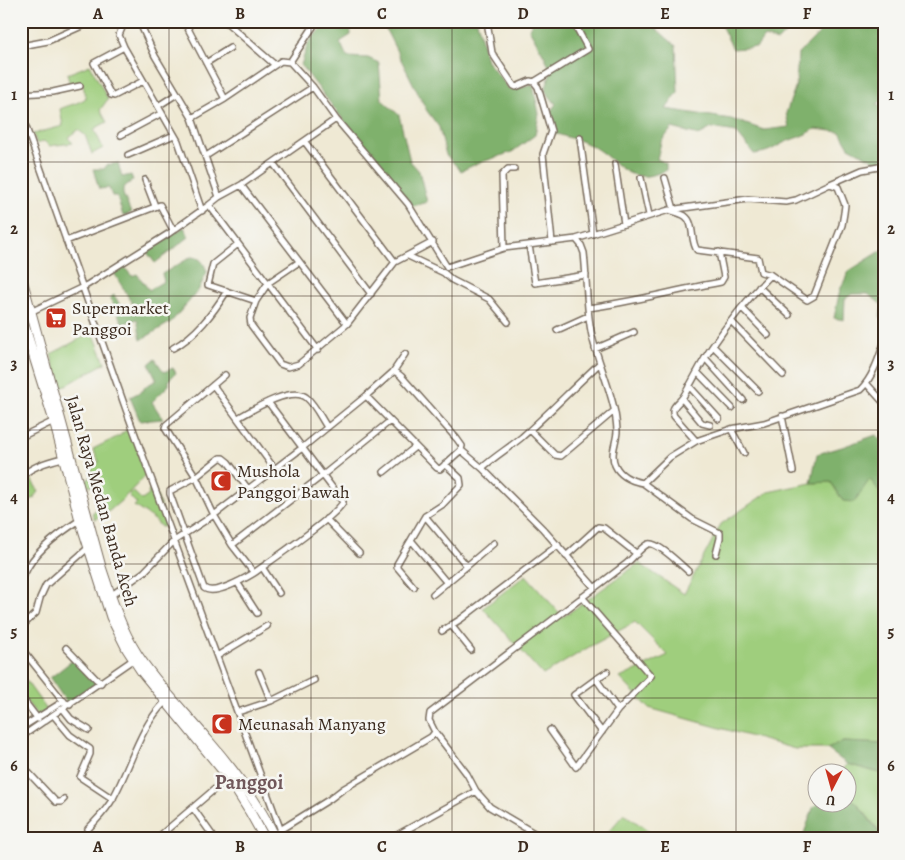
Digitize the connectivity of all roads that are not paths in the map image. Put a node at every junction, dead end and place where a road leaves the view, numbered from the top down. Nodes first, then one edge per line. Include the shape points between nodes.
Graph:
1 (86, 21) edge
2 (125, 21) edge
3 (139, 21) edge
4 (184, 21) edge
5 (225, 21) edge
6 (487, 21) edge
7 (573, 21) edge
8 (313, 27) dead end
9 (21, 46) edge
10 (124, 47) junction
11 (230, 48) dead end
12 (290, 62) junction
13 (206, 63) junction
14 (275, 65) junction
15 (143, 80) junction
16 (534, 82) junction
17 (80, 86) dead end
18 (313, 87) junction
19 (21, 94) edge
20 (177, 94) junction
21 (225, 99) junction
22 (158, 106) junction
23 (21, 113) edge
24 (162, 114) junction
25 (192, 118) junction
26 (336, 119) junction
27 (24, 129) edge
28 (121, 135) dead end
29 (174, 135) junction
30 (580, 138) dead end
31 (304, 142) junction
32 (128, 155) dead end
33 (206, 156) junction
34 (273, 163) junction
35 (615, 164) dead end
36 (884, 166) edge
37 (514, 169) dead end
38 (641, 178) dead end
39 (665, 178) dead end
40 (145, 180) dead end
41 (830, 184) junction
42 (241, 185) junction
43 (219, 197) junction
44 (154, 206) junction
45 (210, 206) junction
46 (672, 209) junction
47 (202, 211) junction
48 (649, 216) junction
49 (624, 224) junction
50 (174, 230) junction
51 (593, 234) junction
52 (576, 239) junction
53 (66, 241) junction
54 (433, 242) junction
55 (552, 242) junction
56 (238, 244) junction
57 (529, 245) junction
58 (504, 248) junction
59 (719, 252) junction
60 (408, 256) junction
61 (299, 262) junction
62 (396, 262) junction
63 (447, 267) junction
64 (444, 273) junction
65 (586, 275) junction
66 (771, 275) junction
67 (21, 276) edge
68 (268, 284) junction
69 (83, 287) junction
70 (759, 287) junction
71 (227, 291) junction
72 (371, 294) junction
73 (256, 301) junction
74 (588, 308) junction
75 (742, 308) junction
76 (25, 315) edge
77 (789, 315) dead end
78 (588, 316) junction
79 (508, 322) dead end
80 (731, 322) junction
81 (347, 324) junction
82 (557, 330) dead end
83 (634, 332) dead end
84 (768, 335) dead end
85 (884, 343) edge
86 (713, 346) junction
87 (30, 348) junction
88 (173, 348) dead end
89 (595, 349) junction
90 (318, 350) junction
91 (21, 351) edge
92 (405, 354) dead end
93 (705, 358) junction
94 (599, 364) junction
95 (393, 372) junction
96 (697, 372) junction
97 (225, 375) dead end
98 (783, 375) dead end
99 (866, 383) junction
100 (213, 385) junction
101 (689, 386) junction
102 (758, 392) dead end
103 (366, 396) junction
104 (682, 399) junction
105 (742, 400) dead end
106 (268, 402) junction
107 (884, 403) edge
108 (732, 408) dead end
109 (614, 411) junction
110 (782, 416) junction
111 (238, 418) junction
112 (719, 419) dead end
113 (54, 421) junction
114 (390, 421) junction
115 (710, 425) dead end
116 (328, 427) junction
117 (731, 428) junction
118 (530, 430) junction
119 (21, 437) edge
120 (696, 441) junction
121 (415, 447) junction
122 (302, 448) junction
123 (461, 450) junction
124 (744, 453) dead end
125 (63, 458) junction
126 (446, 464) junction
127 (274, 468) junction
128 (482, 468) junction
129 (793, 471) dead end
130 (384, 472) dead end
131 (323, 475) junction
132 (21, 477) edge
133 (196, 477) junction
134 (643, 483) junction
135 (248, 489) junction
136 (214, 515) junction
137 (425, 516) junction
138 (326, 519) junction
139 (80, 520) junction
140 (184, 535) junction
141 (411, 540) junction
142 (174, 541) junction
143 (494, 543) dead end
144 (232, 545) junction
145 (558, 545) junction
146 (89, 547) junction
147 (359, 553) dead end
148 (637, 554) junction
149 (716, 554) dead end
150 (566, 556) junction
151 (467, 566) junction
152 (262, 567) junction
153 (688, 571) dead end
154 (25, 573) dead end
155 (254, 573) junction
156 (237, 582) junction
157 (447, 583) junction
158 (414, 587) dead end
159 (594, 587) junction
160 (278, 593) dead end
161 (433, 594) dead end
162 (582, 597) junction
163 (107, 598) junction
164 (257, 613) dead end
165 (451, 625) junction
166 (267, 626) dead end
167 (21, 627) edge
168 (442, 631) dead end
169 (21, 648) edge
170 (66, 648) dead end
171 (471, 650) dead end
172 (217, 656) junction
173 (134, 659) junction
174 (259, 672) dead end
175 (606, 672) dead end
176 (596, 679) junction
177 (314, 680) dead end
178 (98, 681) junction
179 (155, 685) junction
180 (21, 697) edge
181 (271, 700) junction
182 (166, 702) junction
183 (66, 703) junction
184 (63, 709) junction
185 (618, 710) junction
186 (238, 712) junction
187 (54, 716) junction
188 (38, 719) junction
189 (21, 728) edge
190 (89, 730) dead end
191 (550, 730) dead end
192 (435, 732) junction
193 (602, 732) junction
194 (199, 736) junction
195 (21, 737) edge
196 (21, 761) edge
197 (24, 772) edge
198 (232, 775) junction
199 (476, 791) junction
200 (64, 799) dead end
201 (113, 799) junction
202 (193, 808) junction
203 (88, 828) dead end
204 (278, 835) edge
205 (156, 839) edge
206 (215, 839) edge
207 (265, 839) edge
208 (284, 839) edge
209 (390, 839) edge
210 (544, 839) edge

1 - 9 street via 84,25 48,41
2 - 10 street via 119,35
3 - 20 street
4 - 13 street
5 - 14 street
6 - 16 street via 492,53 514,86
7 - 16 street via 588,48
8 - 12 street
10 - 15 street
10 - 15 street via 94,63 111,95
11 - 13 street
12 - 14 street via 282,61
12 - 18 street
13 - 21 street
14 - 21 street
15 - 22 street
16 - 55 street via 552,134 543,154
17 - 19 street
18 - 26 street
18 - 33 street
20 - 22 street
20 - 25 street
21 - 25 street
22 - 24 street
23 - 27 street
24 - 28 street
24 - 29 street
25 - 33 street
26 - 31 street
26 - 54 street via 408,204
27 - 53 street
29 - 32 street
29 - 47 street
30 - 51 street
31 - 34 street
31 - 62 street
33 - 43 street
34 - 42 street
34 - 72 street
35 - 49 street
36 - 41 street via 862,170
37 - 58 street via 508,169 502,175
38 - 48 street
39 - 46 street
40 - 44 street
41 - 46 street via 786,202 748,198
41 - 66 street via 838,187 842,195 844,213 814,296 807,300
42 - 43 street
42 - 61 street
43 - 45 street
44 - 50 street via 161,205
44 - 53 street
45 - 47 street
45 - 56 street
46 - 48 street
46 - 59 street via 688,219 697,250
47 - 50 street
48 - 49 street
49 - 51 street
50 - 69 street
51 - 52 street
52 - 55 street
52 - 65 street via 584,253
53 - 69 street
54 - 60 street
54 - 63 street
55 - 57 street
56 - 68 street
56 - 71 street via 213,264 208,284
57 - 58 street
57 - 65 street via 535,283
58 - 63 street
59 - 66 street via 758,258 761,272
59 - 74 street via 724,277 721,282
60 - 62 street
60 - 64 street
61 - 68 street
61 - 81 street
62 - 72 street
63 - 64 street
64 - 79 street via 489,299
65 - 74 street
66 - 70 street
67 - 76 highway, Jalan Raya Medan Banda Aceh
68 - 73 street
68 - 90 street
69 - 76 street
69 - 142 street
70 - 75 street
70 - 77 street
71 - 73 street
71 - 88 street via 213,312 185,341
72 - 81 street
73 - 90 street via 251,325 280,364 288,367 299,364
74 - 78 street
75 - 80 street
75 - 84 street
76 - 87 highway, Jalan Raya Medan Banda Aceh
76 - 163 highway, Jalan Raya Medan Banda Aceh
78 - 82 street
78 - 89 street
80 - 86 street
80 - 98 street
81 - 90 street
83 - 89 street
85 - 99 street
86 - 93 street
86 - 102 street
87 - 91 street
87 - 113 highway, Jalan Raya Medan Banda Aceh
89 - 94 street
92 - 95 street
93 - 96 street
93 - 105 street
94 - 109 street
94 - 118 street
95 - 103 street
95 - 123 street via 401,376 457,439
96 - 101 street
96 - 108 street
97 - 100 street
99 - 107 street
99 - 110 street via 856,392
100 - 111 street
100 - 133 street via 165,426
101 - 104 street
101 - 112 street
103 - 114 street
103 - 116 street
104 - 115 street via 702,423
104 - 120 street via 672,414
106 - 111 street
106 - 116 street via 288,395 304,396
106 - 122 street
109 - 118 street via 561,456 555,455
109 - 134 street via 617,433 613,455 616,468 626,477
110 - 117 street via 764,423
110 - 129 street
111 - 127 street
113 - 119 street
113 - 125 highway, Jalan Raya Medan Banda Aceh
114 - 121 street
114 - 131 street
116 - 122 street
117 - 120 street
117 - 124 street
118 - 128 street
120 - 134 street via 670,457
121 - 126 street via 437,468
121 - 130 street
122 - 127 street
122 - 131 street
123 - 126 street
123 - 128 street
125 - 132 street via 28,471
125 - 139 highway, Jalan Raya Medan Banda Aceh
126 - 137 street via 460,478 461,485
127 - 135 street
128 - 145 street
131 - 138 street via 343,502
131 - 144 street
133 - 135 street via 223,458
133 - 136 street
133 - 140 street via 170,492
134 - 149 street via 692,519 718,531 720,538
135 - 136 street
136 - 140 street
136 - 144 street
137 - 141 street
137 - 151 street
138 - 147 street
138 - 152 street
139 - 146 highway, Jalan Raya Medan Banda Aceh
139 - 154 street via 55,537
140 - 142 street
140 - 156 street via 204,588 212,591
141 - 157 street
141 - 158 street via 397,566
142 - 163 street via 144,572
142 - 172 street
143 - 151 street
144 - 155 street
145 - 150 street
145 - 165 street
146 - 163 highway, Jalan Raya Medan Banda Aceh
146 - 167 street via 46,585 36,613
148 - 150 street via 604,528 598,527
148 - 153 street via 646,545 655,544
148 - 159 street
150 - 159 street
151 - 157 street
152 - 155 street
152 - 160 street
155 - 156 street
156 - 164 street
157 - 161 street
159 - 162 street
162 - 185 street via 651,676
162 - 192 street via 430,713 429,720
163 - 173 highway, Jalan Raya Medan Banda Aceh via 120,636
163 - 179 highway, Jalan Raya Medan Banda Aceh
165 - 168 street
165 - 171 street
166 - 172 street
169 - 183 street
170 - 178 street
172 - 186 street
173 - 178 street
173 - 179 highway, Jalan Raya Medan Banda Aceh
174 - 181 street
175 - 176 street
176 - 185 street
176 - 193 street via 574,695
177 - 181 street
178 - 183 street
179 - 182 highway, Jalan Raya Medan Banda Aceh
179 - 194 highway, Jalan Raya Medan Banda Aceh
180 - 188 street
181 - 186 street
182 - 194 highway, Jalan Raya Medan Banda Aceh
182 - 201 street via 144,730
183 - 184 street
183 - 188 street
184 - 187 street
184 - 190 street via 71,719
185 - 193 street
186 - 204 street
187 - 195 street
187 - 201 street via 70,735 90,749 80,777
188 - 189 street
191 - 193 street via 576,767
192 - 199 street
192 - 204 street via 343,789
194 - 198 highway, Jalan Raya Medan Banda Aceh
196 - 197 street
197 - 200 street via 56,802
198 - 202 street
198 - 204 highway, Jalan Raya Medan Banda Aceh
198 - 207 highway, Jalan Raya Medan Banda Aceh
199 - 209 street
199 - 210 street via 490,807
201 - 203 street
202 - 205 street
202 - 206 street
204 - 208 street

